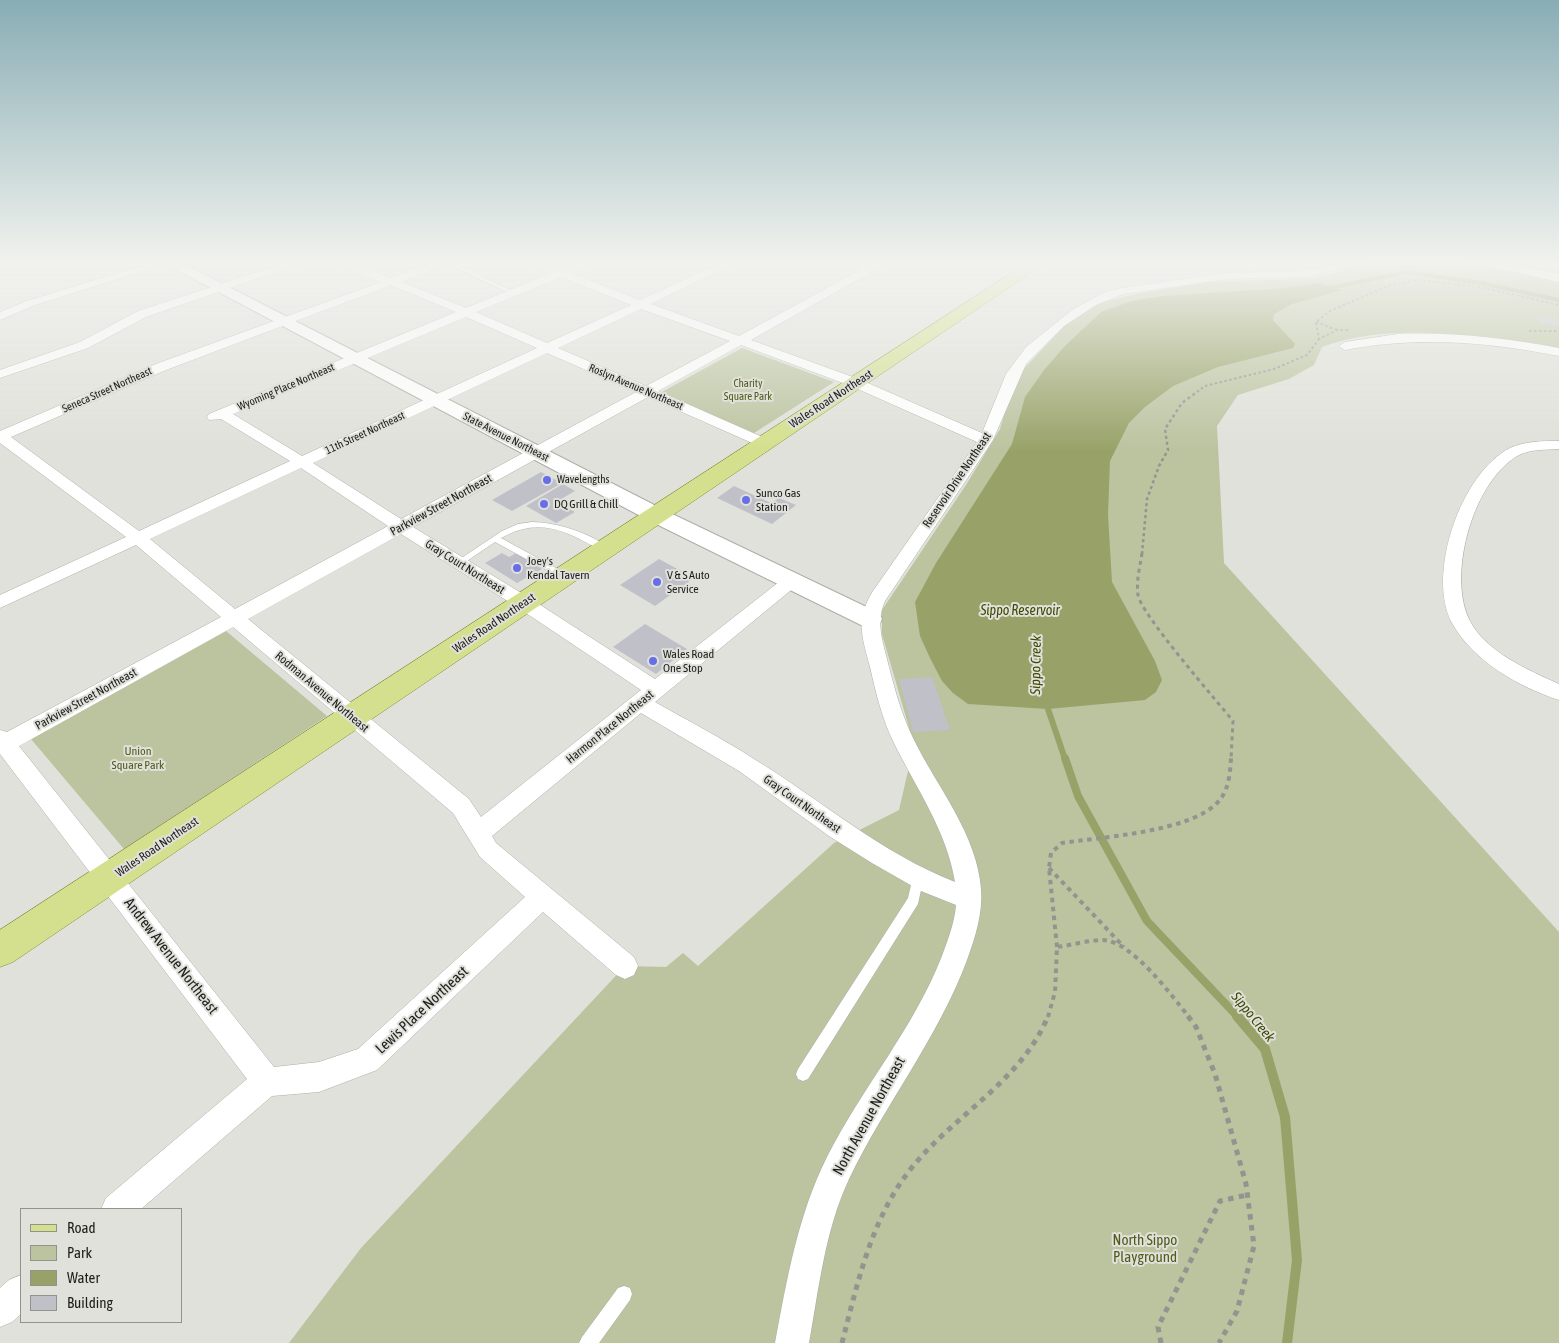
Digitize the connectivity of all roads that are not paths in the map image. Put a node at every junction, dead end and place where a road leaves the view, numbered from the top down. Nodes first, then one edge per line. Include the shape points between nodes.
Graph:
1 (117, 326) edge
2 (270, 326) edge
3 (291, 326) edge
4 (434, 326) edge
5 (494, 326) edge
6 (595, 326) edge
7 (698, 326) edge
8 (770, 326) edge
9 (943, 326) edge
10 (1059, 326) edge
11 (741, 342) junction
12 (1345, 346) dead end
13 (546, 349) junction
14 (1559, 352) edge
15 (354, 358) junction
16 (0, 374) edge
17 (856, 383) junction
18 (647, 392) junction
19 (436, 401) junction
20 (216, 416) joint
21 (0, 436) edge
22 (986, 440) junction
23 (764, 443) junction
24 (1559, 445) edge
25 (537, 453) junction
26 (302, 462) junction
27 (656, 515) junction
28 (401, 527) junction
29 (138, 538) junction
30 (496, 539) junction
31 (605, 549) junction
32 (458, 563) junction
33 (564, 576) junction
34 (790, 582) junction
35 (0, 602) edge
36 (524, 603) junction
37 (233, 618) junction
38 (870, 619) junction
39 (1559, 692) edge
40 (648, 696) junction
41 (352, 717) junction
42 (1, 742) edge
43 (477, 834) junction
44 (918, 876) junction
45 (110, 878) junction
46 (542, 897) junction
47 (968, 898) junction
48 (0, 950) edge
49 (625, 966) dead end
50 (803, 1074) dead end
51 (266, 1081) junction
52 (119, 1208) edge
53 (20, 1293) edge
54 (624, 1294) dead end
55 (0, 1310) edge
56 (588, 1343) edge
57 (792, 1343) edge

1 - 16 street via 84,345
2 - 21 street, Seneca Street Northeast via 161,367
3 - 15 street, State Avenue Northeast
4 - 15 street, Wyoming Place Northeast
5 - 13 street, Roslyn Avenue Northeast
6 - 13 street, 11th Street Northeast
7 - 11 street
8 - 11 street, Parkview Street Northeast
9 - 17 main road, Wales Road Northeast
10 - 22 street, Reservoir Drive Northeast via 1014,371
11 - 17 street
11 - 18 street, Parkview Street Northeast
12 - 14 street via 1376,340 1434,336
13 - 18 street, Roslyn Avenue Northeast
13 - 19 street, 11th Street Northeast
15 - 19 street, State Avenue Northeast
15 - 20 street, Wyoming Place Northeast
17 - 22 street
17 - 23 main road, Wales Road Northeast
18 - 23 street, Roslyn Avenue Northeast
18 - 25 street, Parkview Street Northeast
19 - 25 street, State Avenue Northeast
19 - 26 street, 11th Street Northeast
20 - 26 street, Gray Court Northeast
21 - 29 street, Rodman Avenue Northeast
22 - 38 street, Reservoir Drive Northeast via 878,599
23 - 27 main road, Wales Road Northeast
24 - 39 street via 1529,447 1515,452 1492,471 1462,520 1453,576 1455,608 1468,632 1508,667
25 - 27 street, State Avenue Northeast
25 - 28 street, Parkview Street Northeast
26 - 28 street, Gray Court Northeast
26 - 29 street, 11th Street Northeast
27 - 31 main road, Wales Road Northeast
27 - 34 street, State Avenue Northeast
28 - 32 street, Gray Court Northeast
28 - 37 street, Parkview Street Northeast
29 - 35 street, 11th Street Northeast
29 - 37 street, Rodman Avenue Northeast
30 - 31 lane via 523,525 548,526 568,530
30 - 32 lane
30 - 33 lane
31 - 33 main road, Wales Road Northeast
32 - 36 street, Gray Court Northeast
33 - 36 main road, Wales Road Northeast
34 - 38 street, State Avenue Northeast
34 - 40 street, Harmon Place Northeast
36 - 40 street, Gray Court Northeast
36 - 41 main road, Wales Road Northeast
37 - 41 street, Rodman Avenue Northeast
37 - 42 street, Parkview Street Northeast
38 - 47 street via 891,711 948,824 964,865
40 - 43 street, Harmon Place Northeast
40 - 44 street, Gray Court Northeast via 837,829
41 - 43 street, Rodman Avenue Northeast via 461,806
41 - 45 main road, Wales Road Northeast
42 - 45 street, Andrew Avenue Northeast
43 - 46 street, Rodman Avenue Northeast via 488,850
44 - 47 street, Gray Court Northeast
44 - 50 lane via 914,900
45 - 48 main road, Wales Road Northeast
45 - 51 street, Andrew Avenue Northeast
46 - 49 street, Rodman Avenue Northeast
46 - 51 street, Lewis Place Northeast via 367,1060 319,1077
47 - 57 street, North Avenue Northeast via 962,940 951,967 838,1168 816,1222
51 - 52 street
53 - 55 street
54 - 56 lane

